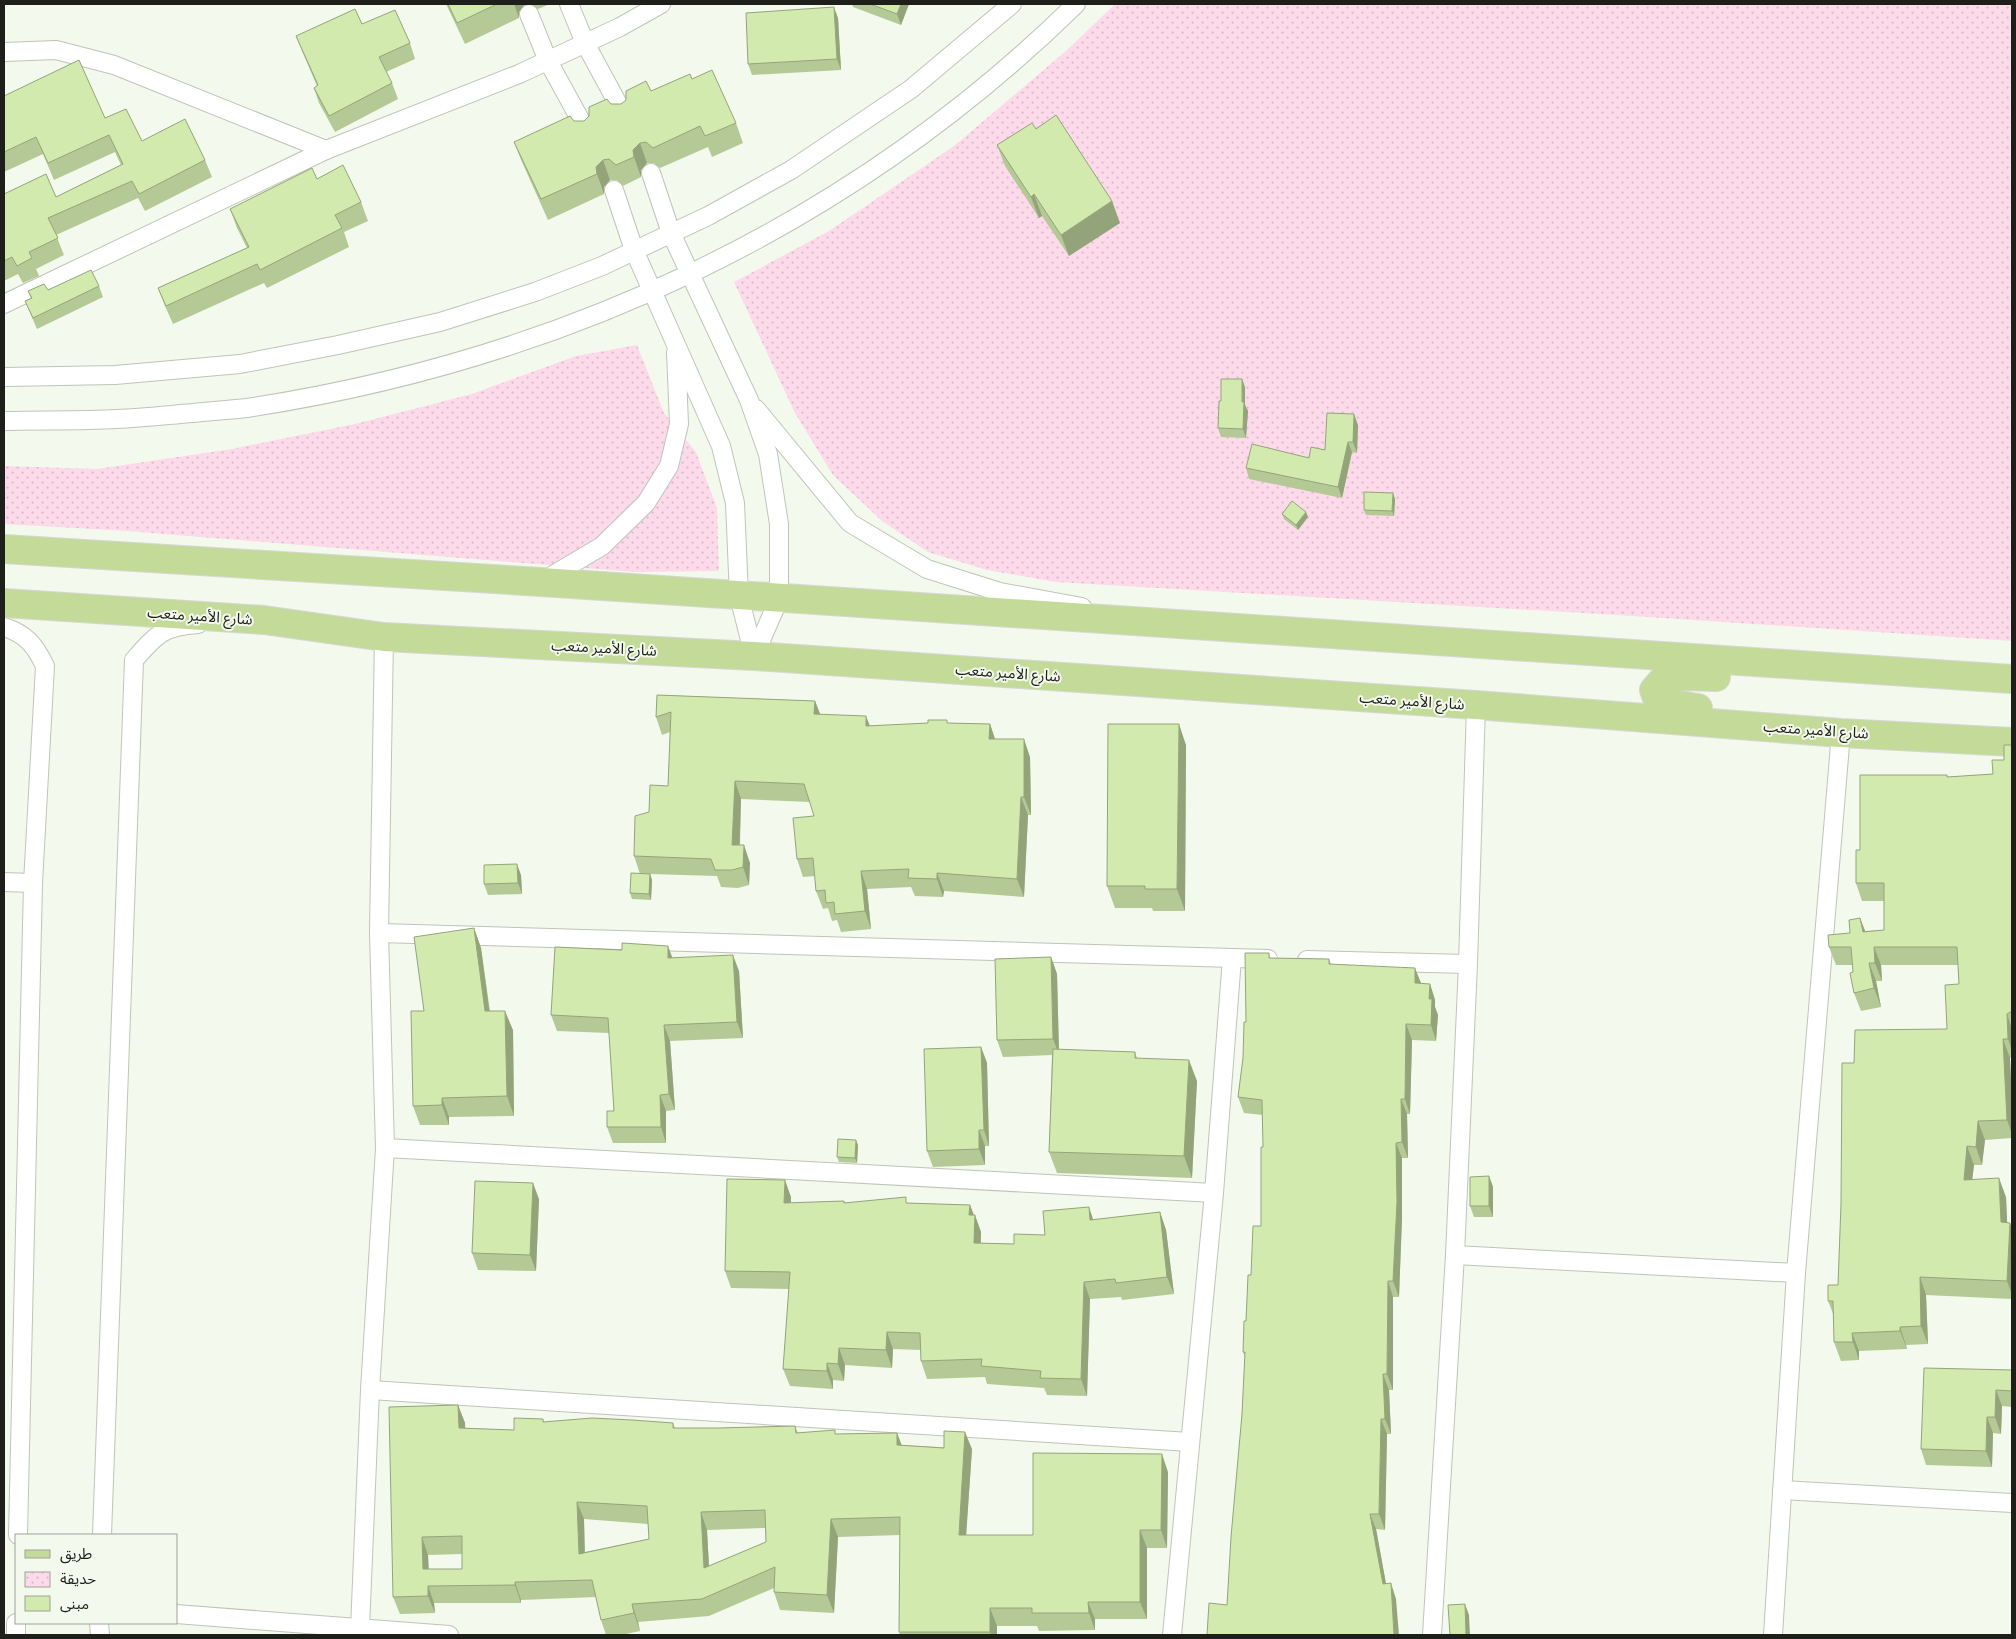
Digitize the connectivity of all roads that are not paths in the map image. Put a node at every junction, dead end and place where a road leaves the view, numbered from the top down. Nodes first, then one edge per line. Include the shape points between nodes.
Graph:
1 (569, 4) edge
2 (661, 4) edge
3 (1012, 4) edge
4 (1076, 4) edge
5 (529, 14) dead end
6 (585, 43) junction
7 (4, 52) edge
8 (548, 61) junction
9 (624, 115) edge
10 (587, 132) edge
11 (326, 150) junction
12 (651, 173) dead end
13 (614, 190) dead end
14 (672, 233) junction
15 (634, 250) junction
16 (690, 273) junction
17 (653, 290) junction
18 (4, 304) edge
19 (676, 341) junction
20 (4, 377) edge
21 (749, 400) junction
22 (4, 421) edge
23 (786, 446) junction
24 (768, 454) junction
25 (4, 549) edge
26 (541, 582) junction
27 (739, 596) junction
28 (779, 599) junction
29 (4, 603) edge
30 (264, 620) junction
31 (1181, 624) junction
32 (4, 627) edge
33 (384, 637) junction
34 (754, 656) junction
35 (2012, 680) edge
36 (1476, 705) junction
37 (1841, 732) junction
38 (2012, 742) edge
39 (4, 882) edge
40 (33, 883) junction
41 (379, 933) junction
42 (1232, 958) junction
43 (1468, 964) junction
44 (385, 1148) junction
45 (1214, 1193) junction
46 (1455, 1255) junction
47 (1796, 1273) junction
48 (370, 1390) junction
49 (1190, 1442) junction
50 (1782, 1490) junction
51 (2012, 1503) edge
52 (18, 1534) edge
53 (102, 1534) edge
54 (178, 1614) edge
55 (360, 1629) junction
56 (449, 1635) edge
57 (1172, 1635) edge
58 (1432, 1635) edge
59 (1773, 1635) edge

1 - 6 street
2 - 6 street
3 - 14 street via 911,89 807,160
4 - 16 street via 938,124 814,208
5 - 8 street
6 - 8 street
6 - 9 street
7 - 11 street via 56,50 114,65
8 - 10 street
8 - 11 street
11 - 18 street
12 - 14 street
13 - 15 street
14 - 15 street
14 - 16 street
15 - 17 street
15 - 20 street via 535,292 440,322 338,345 240,364 115,375
16 - 17 street
16 - 21 street
17 - 19 street
17 - 22 street via 546,335 490,353 347,388 245,408 117,419
19 - 26 street via 679,424 669,466 646,504 602,546
19 - 27 street via 721,446 735,503
21 - 23 street
21 - 24 street
23 - 24 street
23 - 31 street via 850,523 928,569 1000,592
24 - 28 street via 780,524
25 - 26 main road
26 - 27 main road
27 - 28 main road
27 - 34 street
28 - 31 main road
28 - 34 street
29 - 30 main road, شارع الأمير متعب
30 - 33 main road, شارع الأمير متعب
30 - 53 street via 180,625 155,636 134,660
31 - 35 main road
32 - 40 street via 18,632 37,649 45,666
33 - 34 main road, شارع الأمير متعب
33 - 41 street
34 - 36 main road, شارع الأمير متعب
35 - 37 main road via 1684,676 1663,680 1654,690 1657,698 1673,704
36 - 37 main road, شارع الأمير متعب
36 - 43 street
37 - 38 main road, شارع الأمير متعب
37 - 47 street
39 - 40 street
40 - 52 street
41 - 42 street
41 - 44 street
42 - 43 street
42 - 45 street
43 - 46 street
44 - 45 street
44 - 48 street
45 - 49 street
46 - 47 street
46 - 58 street
47 - 50 street
48 - 49 street
48 - 55 street
49 - 57 street
50 - 51 street
50 - 59 street
54 - 55 street
55 - 56 street

